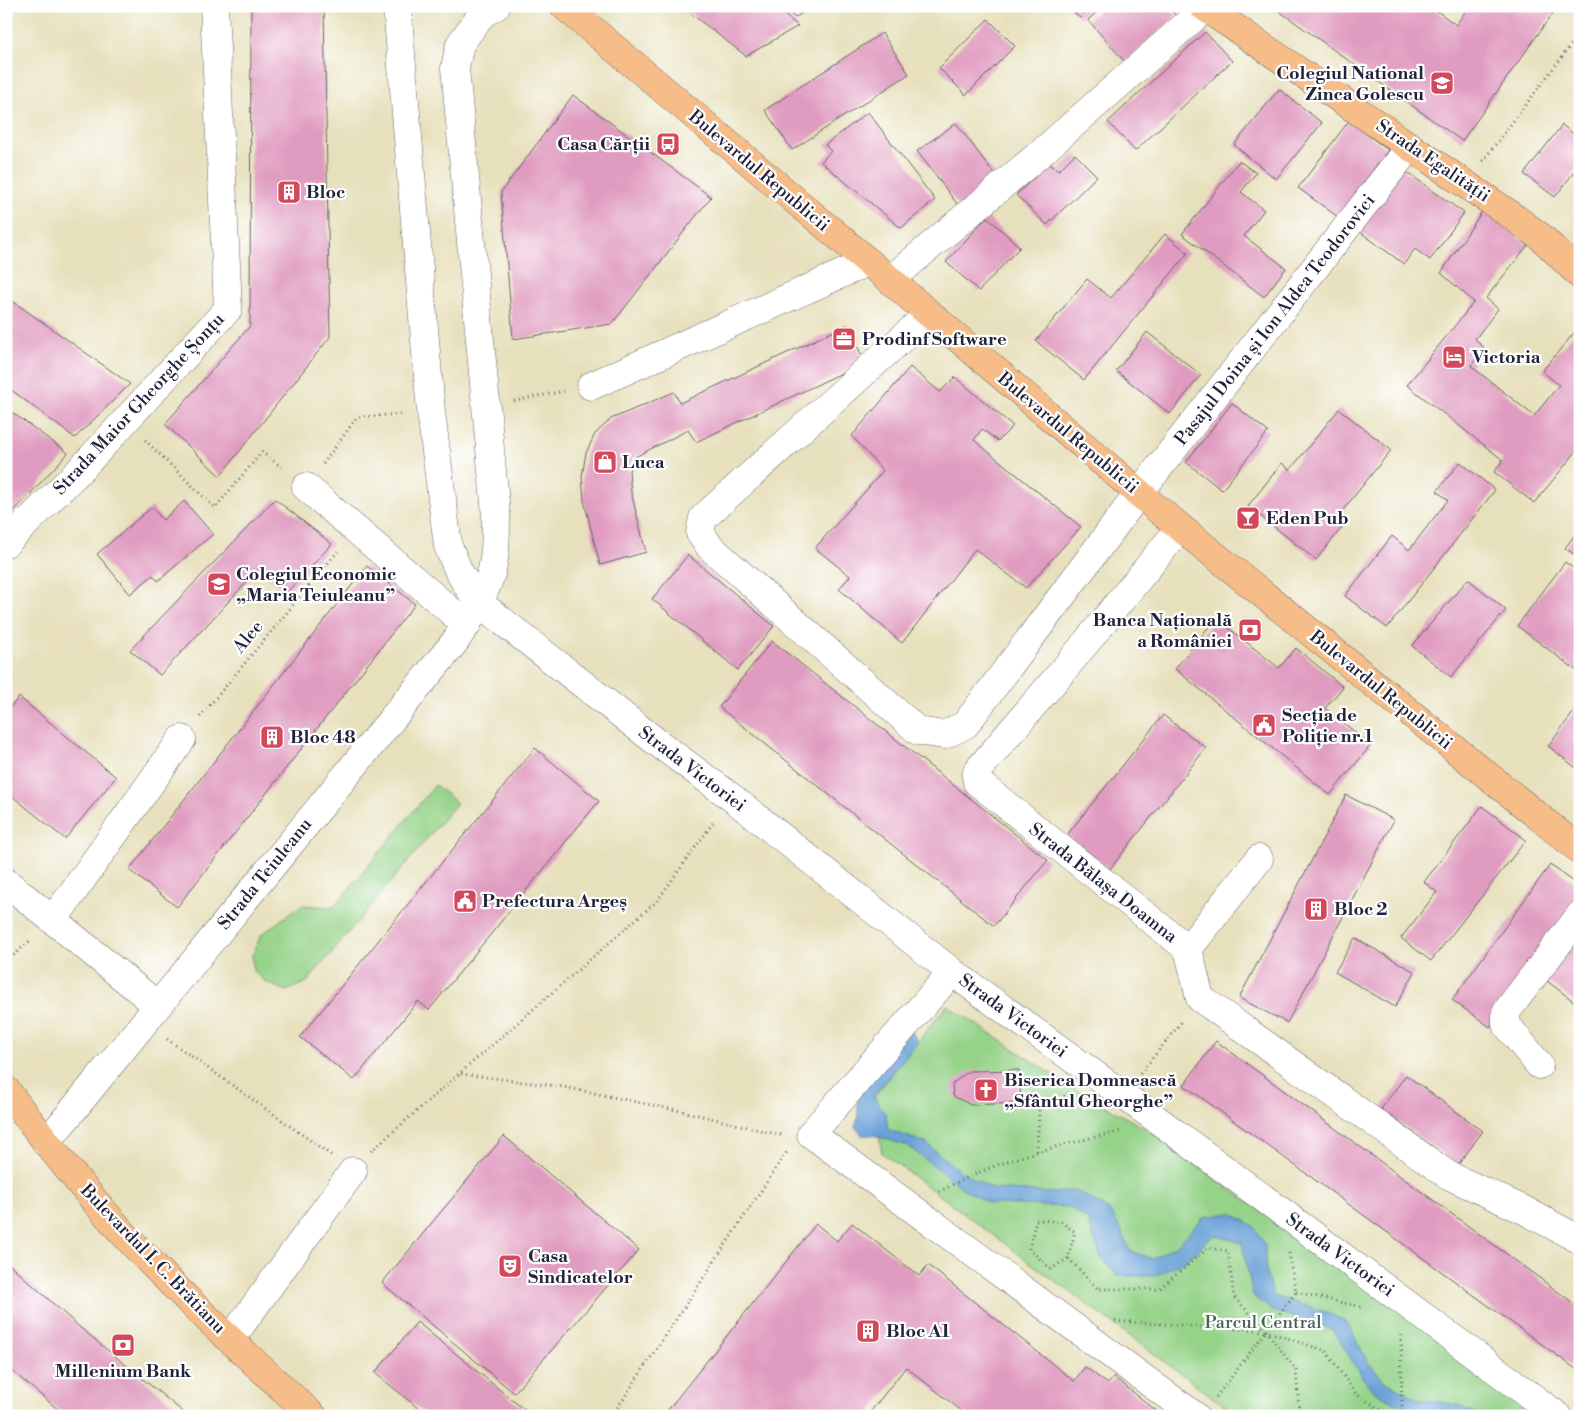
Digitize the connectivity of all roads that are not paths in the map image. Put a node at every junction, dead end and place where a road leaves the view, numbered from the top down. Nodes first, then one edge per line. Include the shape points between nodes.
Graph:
1 (214, 6) edge
2 (397, 6) edge
3 (496, 6) edge
4 (564, 6) edge
5 (1204, 7) edge
6 (1410, 146) junction
7 (868, 262) junction
8 (1580, 275) edge
9 (890, 280) junction
10 (929, 314) junction
11 (591, 386) dead end
12 (306, 487) road end
13 (1139, 493) junction
14 (1180, 528) junction
15 (6, 543) edge
16 (473, 613) junction
17 (182, 739) road end
18 (1580, 850) edge
19 (1259, 859) dead end
20 (6, 882) edge
21 (1580, 915) edge
22 (53, 920) junction
23 (1188, 949) junction
24 (952, 972) junction
25 (150, 1014) junction
26 (1539, 1065) dead end
27 (6, 1090) edge
28 (46, 1143) junction
29 (353, 1171) road end
30 (1580, 1240) edge
31 (230, 1340) junction
32 (1205, 1407) edge
33 (312, 1416) edge
34 (1558, 1416) edge

1 - 15 street, Strada Maior Gheorghe Șonțu via 228,309 80,470
2 - 16 street via 431,412 448,546
3 - 16 street, Strada Teiuleanu via 482,14 460,44 455,68 496,514 496,542 490,576
4 - 7 main road, Bulevardul Republicii
5 - 6 main road, Strada Egalității
5 - 9 street via 1042,152
6 - 8 main road, Strada Egalității via 1541,237
6 - 13 street, Pasajul Doina și Ion Aldea Teodorovici
7 - 9 main road, Bulevardul Republicii
7 - 11 street
9 - 10 main road, Bulevardul Republicii
10 - 13 main road, Bulevardul Republicii
10 - 13 street, Pasajul Doina și Ion Aldea Teodorovici via 703,518 700,534 710,547 918,731 944,735 965,725
12 - 16 street, Strada Victoriei via 355,530
13 - 14 main road, Bulevardul Republicii
14 - 18 main road, Bulevardul Republicii
14 - 23 street, Strada Bălașa Doamna via 978,770 976,782
16 - 24 street, Strada Victoriei via 731,797
16 - 25 street, Strada Teiuleanu via 454,643
17 - 22 street
19 - 23 street
20 - 22 street
21 - 26 street via 1506,1012 1506,1024
22 - 25 street
23 - 30 street, Strada Bălașa Doamna via 1200,998 1448,1175
24 - 32 street via 803,1136
24 - 34 street, Strada Victoriei
25 - 28 street, Strada Teiuleanu
27 - 28 main road, Bulevardul I. C. Brătianu
28 - 31 main road, Bulevardul I. C. Brătianu via 107,1216
29 - 31 street
31 - 33 main road, Bulevardul I. C. Brătianu

